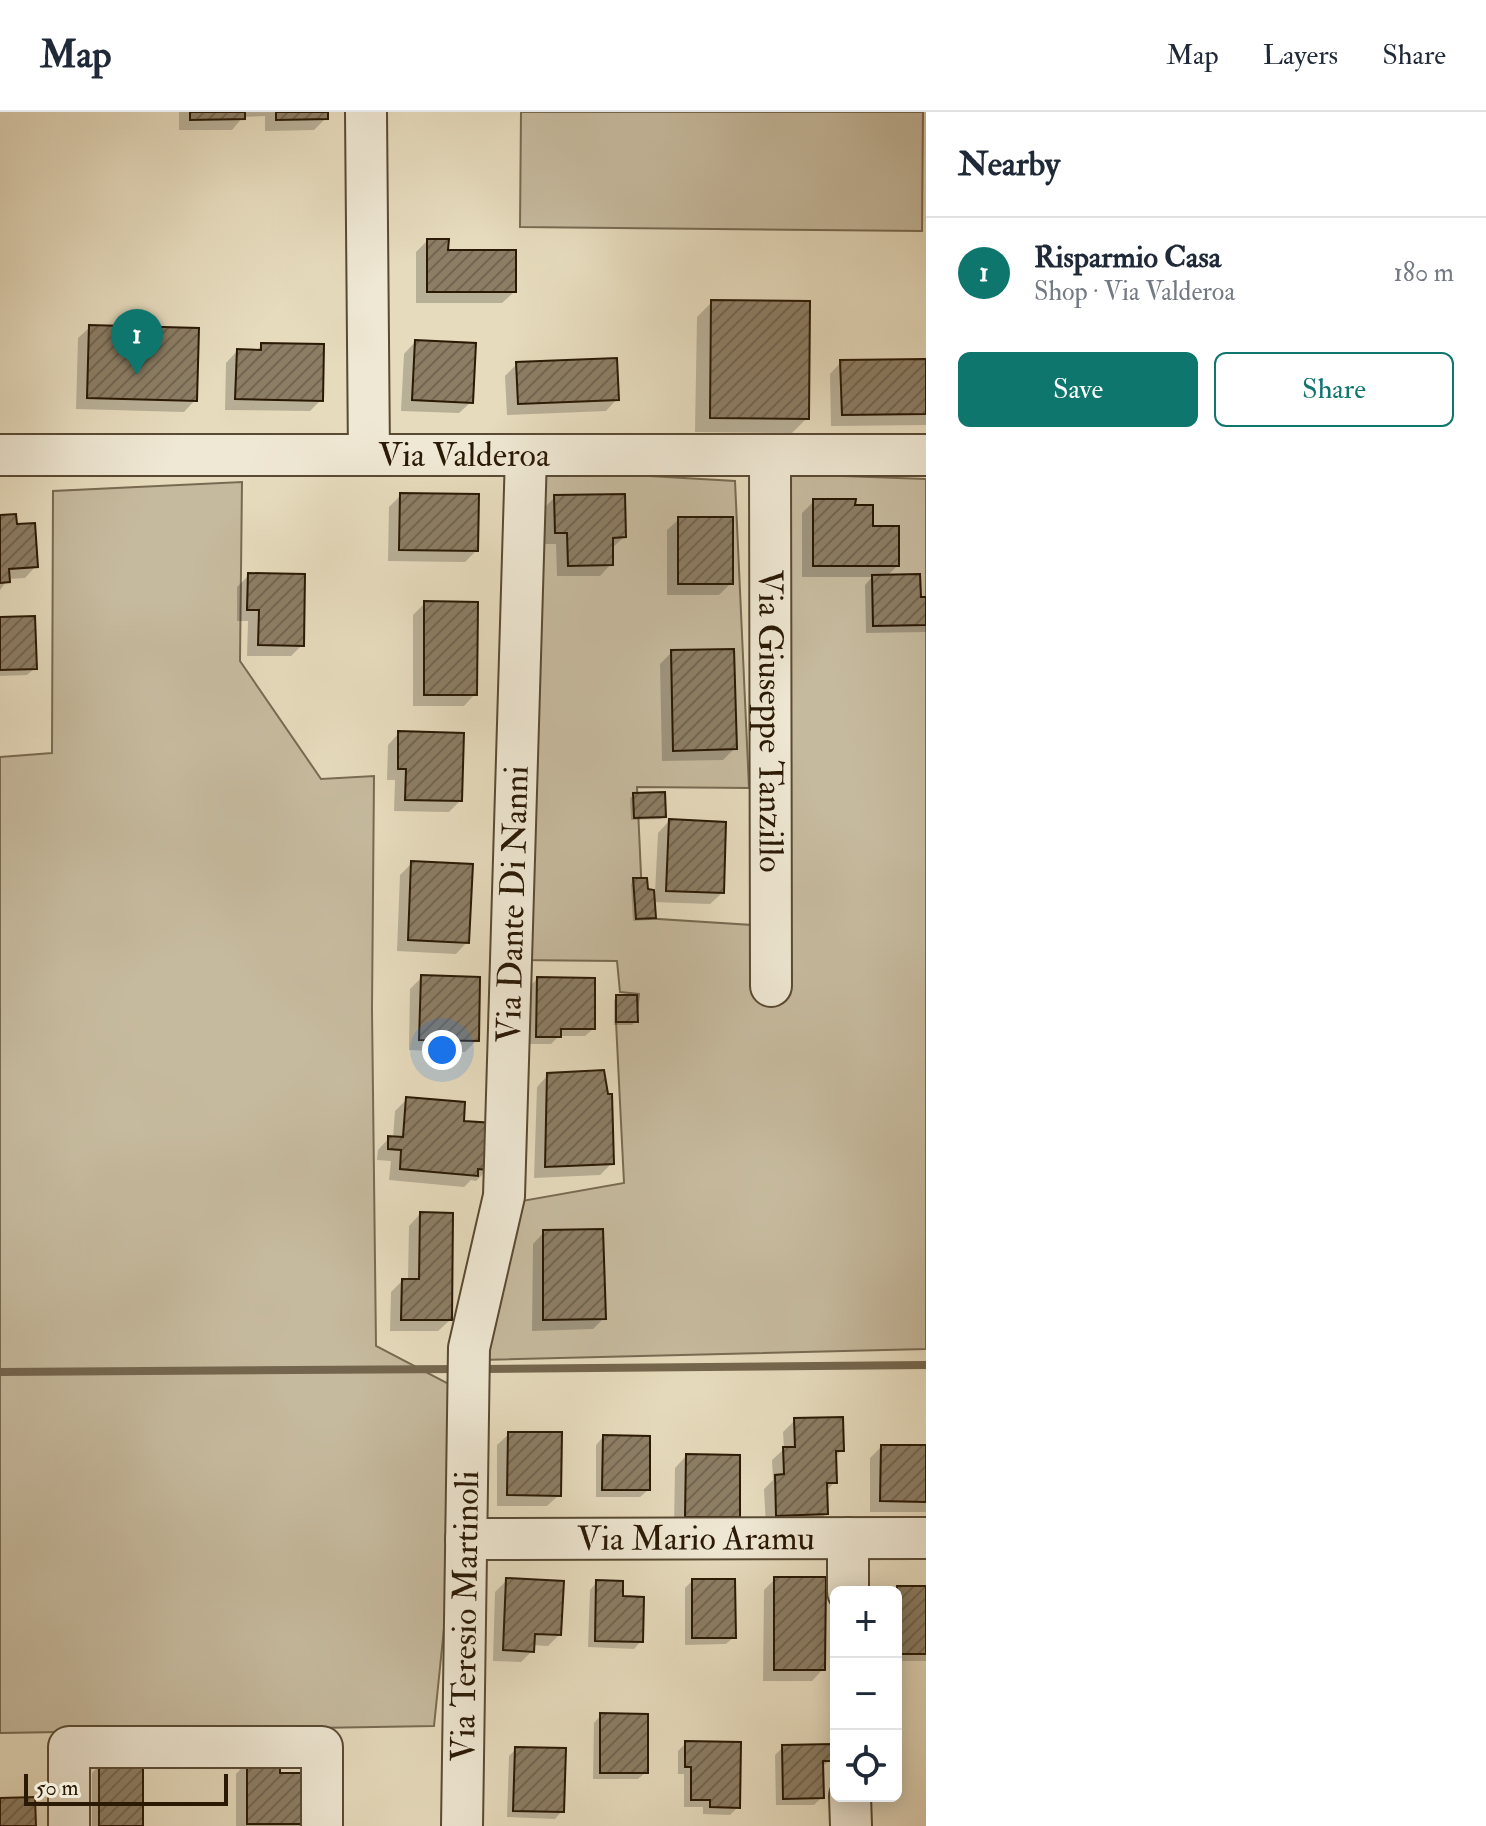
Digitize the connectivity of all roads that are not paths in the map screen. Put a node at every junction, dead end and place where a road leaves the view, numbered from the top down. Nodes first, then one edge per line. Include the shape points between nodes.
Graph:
1 (366, 112) edge
2 (0, 455) edge
3 (369, 455) junction
4 (526, 455) junction
5 (770, 455) junction
6 (926, 455) edge
7 (771, 986) dead end
8 (468, 1406) joint
9 (848, 1538) junction
10 (926, 1538) edge
11 (466, 1539) junction
12 (848, 1586) edge
13 (850, 1802) edge
14 (69, 1826) edge
15 (322, 1826) edge
16 (462, 1826) edge
17 (851, 1826) edge

1 - 3 street
2 - 3 street, Via Valderoa
3 - 4 street, Via Valderoa
4 - 5 street, Via Valderoa
4 - 8 street, Via Dante Di Nanni via 504,1196 469,1348
5 - 6 street, Via Valderoa
5 - 7 street, Via Giuseppe Tanzillo
8 - 11 street, Via Teresio Martinoli
9 - 10 street, Via Mario Aramu
9 - 11 street, Via Mario Aramu
9 - 12 street
11 - 16 street, Via Teresio Martinoli
13 - 17 street
14 - 15 street via 69,1747 322,1747

